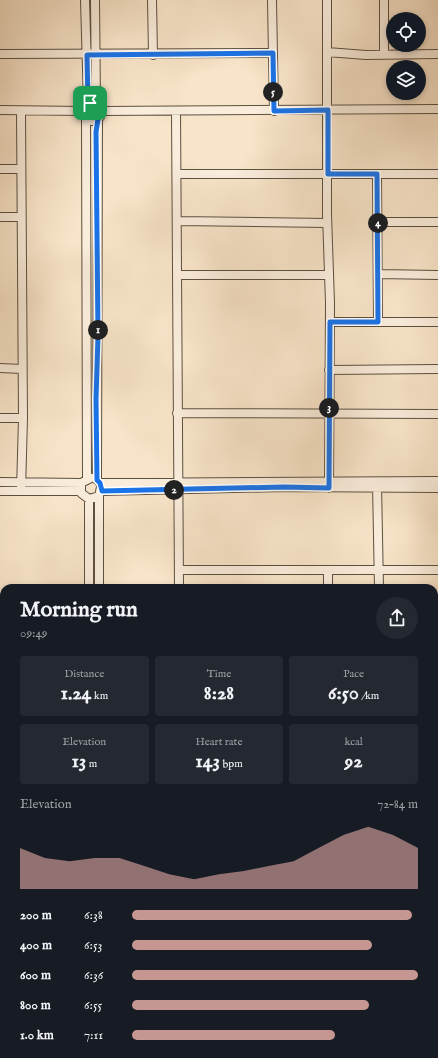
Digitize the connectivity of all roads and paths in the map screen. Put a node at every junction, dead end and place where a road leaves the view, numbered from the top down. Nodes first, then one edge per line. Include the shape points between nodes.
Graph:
1 (85, 0) edge
2 (95, 0) edge
3 (152, 0) edge
4 (272, 0) edge
5 (327, 0) edge
6 (384, 0) edge
7 (327, 52) junction
8 (273, 53) junction
9 (0, 54) edge
10 (153, 54) junction
11 (384, 54) junction
12 (438, 54) edge
13 (87, 55) junction
14 (96, 55) junction
15 (88, 104) junction
16 (438, 109) edge
17 (0, 110) edge
18 (328, 110) junction
19 (21, 111) junction
20 (83, 111) junction
21 (98, 111) junction
22 (176, 111) junction
23 (274, 111) junction
24 (86, 119) junction
25 (0, 169) edge
26 (21, 169) junction
27 (177, 174) junction
28 (328, 174) junction
29 (377, 174) junction
30 (438, 174) edge
31 (0, 217) edge
32 (21, 217) junction
33 (178, 221) junction
34 (378, 222) junction
35 (438, 222) edge
36 (327, 223) junction
37 (378, 274) junction
38 (177, 275) junction
39 (329, 275) junction
40 (438, 275) edge
41 (330, 322) junction
42 (378, 322) junction
43 (438, 322) edge
44 (0, 368) edge
45 (22, 368) junction
46 (438, 369) edge
47 (329, 370) junction
48 (177, 413) junction
49 (329, 413) junction
50 (438, 414) edge
51 (0, 418) edge
52 (23, 418) junction
53 (84, 481) junction
54 (438, 481) edge
55 (0, 482) edge
56 (22, 482) junction
57 (329, 485) junction
58 (377, 485) junction
59 (178, 486) junction
60 (99, 488) junction
61 (438, 488) edge
62 (0, 491) edge
63 (22, 491) junction
64 (80, 491) junction
65 (89, 499) junction
66 (179, 570) junction
67 (328, 570) junction
68 (438, 570) edge
69 (378, 571) junction
70 (89, 584) edge
71 (99, 584) edge
72 (179, 584) edge
73 (328, 584) edge
74 (379, 584) edge
75 (438, 1053) edge
76 (438, 1058) edge

1 - 13 street
2 - 14 street
3 - 10 street
4 - 8 street
5 - 7 street
6 - 11 street
7 - 11 street
7 - 18 street
8 - 10 street
8 - 23 street
9 - 13 street
10 - 14 street
11 - 12 street
13 - 14 street
13 - 15 street
14 - 21 street
15 - 20 street
15 - 21 street
16 - 18 street
17 - 19 street
18 - 23 street
18 - 28 street
19 - 20 street
19 - 26 street
20 - 24 street
21 - 22 street
21 - 24 street via 92,121
21 - 60 street
22 - 23 street
22 - 27 street
24 - 53 street
25 - 26 street
26 - 32 street
27 - 28 street
27 - 33 street
28 - 29 street
28 - 36 street
29 - 30 street
29 - 34 street
31 - 32 street
32 - 45 street
33 - 36 street
33 - 38 street
34 - 35 street
34 - 37 street
36 - 39 street
37 - 40 street
37 - 42 street
38 - 39 street
38 - 48 street
39 - 41 street
41 - 42 street
41 - 47 street
42 - 43 street
44 - 45 street
45 - 52 street
46 - 47 street
47 - 49 street
48 - 49 street
48 - 59 street
49 - 50 street
49 - 57 street
51 - 52 street
52 - 56 street
53 - 56 street
53 - 60 street
53 - 64 street
54 - 58 street
55 - 56 street
56 - 63 street
57 - 58 street
57 - 59 street
58 - 61 street
58 - 69 street
59 - 60 street
59 - 66 street
60 - 65 street
60 - 71 street
62 - 63 street
63 - 64 street
64 - 65 street
65 - 70 street
66 - 67 street
66 - 72 street
67 - 69 street
67 - 73 street
68 - 69 street
69 - 74 street
75 - 76 street

